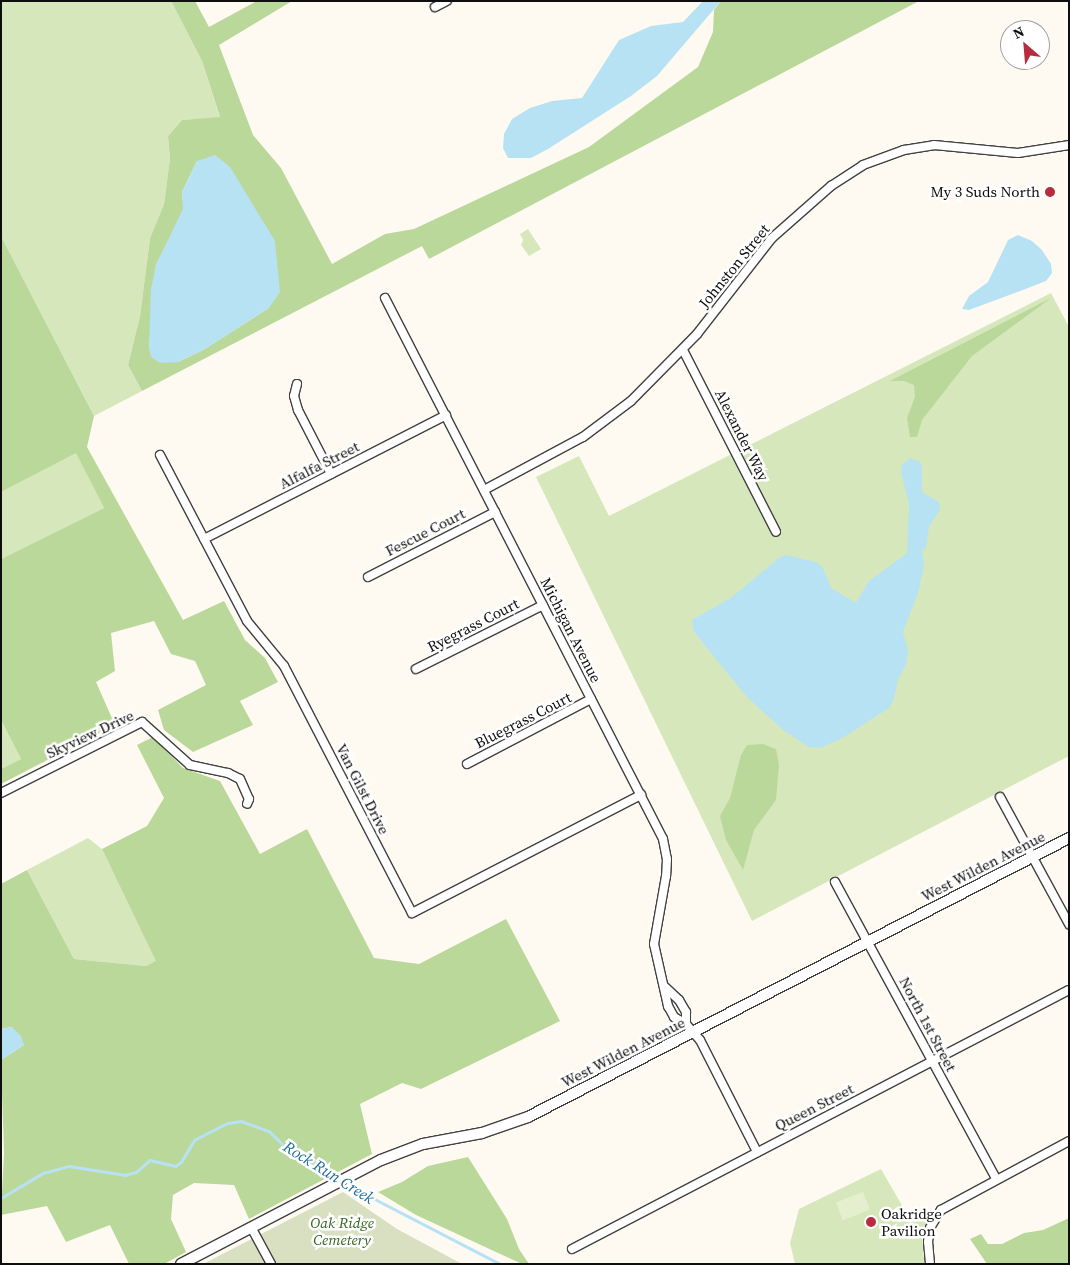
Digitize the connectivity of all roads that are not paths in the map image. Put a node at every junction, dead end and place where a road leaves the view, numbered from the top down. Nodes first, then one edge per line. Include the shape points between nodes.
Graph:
1 (447, 1) edge
2 (436, 7) dead end
3 (1069, 145) edge
4 (385, 298) dead end
5 (683, 350) junction
6 (297, 384) dead end
7 (446, 415) junction
8 (160, 455) dead end
9 (331, 474) junction
10 (484, 490) junction
11 (495, 512) junction
12 (776, 532) dead end
13 (204, 539) junction
14 (368, 577) dead end
15 (543, 604) junction
16 (416, 670) dead end
17 (592, 699) junction
18 (467, 764) dead end
19 (1, 793) edge
20 (641, 795) junction
21 (1000, 797) dead end
22 (247, 804) dead end
23 (1069, 838) edge
24 (1032, 857) junction
25 (836, 882) dead end
26 (1069, 924) edge
27 (868, 942) junction
28 (665, 987) junction
29 (1069, 990) edge
30 (686, 1024) junction
31 (694, 1032) junction
32 (932, 1061) junction
33 (1069, 1141) edge
34 (757, 1152) junction
35 (996, 1178) junction
36 (251, 1227) junction
37 (572, 1249) dead end
38 (181, 1264) edge
39 (272, 1264) edge
40 (930, 1264) edge

1 - 2 street
3 - 5 street, Johnston Street via 1018,153 934,145 897,152 863,165 831,186 772,238
4 - 7 street, Michigan Avenue
5 - 10 street, Johnston Street via 644,390 596,428 548,458
5 - 12 street, Alexander Way
6 - 9 street via 294,396 298,410
7 - 9 street, Alfalfa Street
7 - 10 street, Michigan Avenue
8 - 13 street, Van Gilst Drive
9 - 13 street, Alfalfa Street
10 - 11 street, Michigan Avenue
11 - 14 street, Fescue Court
11 - 15 street, Michigan Avenue
13 - 20 street, Van Gilst Drive via 247,621 284,666 412,913
15 - 16 street, Ryegrass Court
15 - 17 street, Michigan Avenue
17 - 18 street, Bluegrass Court
17 - 20 street, Michigan Avenue
19 - 22 street, Skyview Drive via 142,722 190,765 228,773 240,779 249,799
20 - 28 street, Michigan Avenue via 663,839 668,859 654,944 656,964
21 - 24 street
23 - 24 street, West Wilden Avenue
24 - 26 street
24 - 27 street, West Wilden Avenue
25 - 27 street, North 1st Street
27 - 31 street, West Wilden Avenue
27 - 32 street, North 1st Street
28 - 30 street, Michigan Avenue via 686,1012
28 - 30 street, Michigan Avenue via 674,1017
29 - 32 street, Queen Street
30 - 31 street, Michigan Avenue
31 - 34 street, Michigan Avenue
31 - 36 street, West Wilden Avenue via 512,1124 410,1148 354,1173
32 - 34 street, Queen Street
32 - 35 street, North 1st Street
33 - 35 street
34 - 37 street, Queen Street
35 - 40 street via 941,1210 930,1228
36 - 38 street, West Wilden Avenue
36 - 39 street

